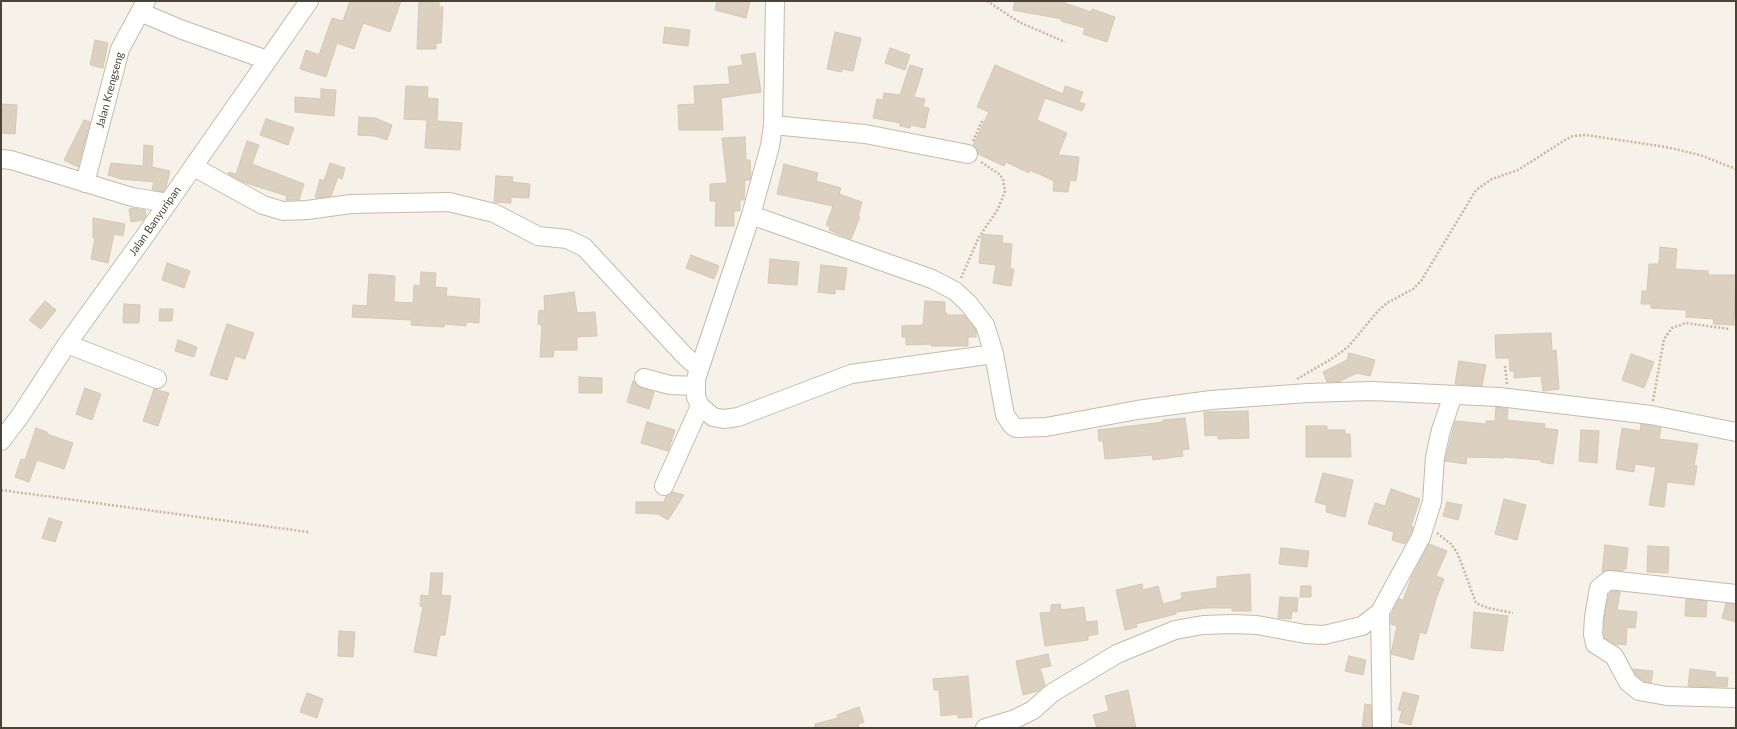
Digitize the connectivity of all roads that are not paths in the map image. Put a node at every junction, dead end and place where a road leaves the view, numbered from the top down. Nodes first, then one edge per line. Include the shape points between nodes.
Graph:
1 (309, 1) edge
2 (774, 1) edge
3 (143, 6) edge
4 (267, 60) junction
5 (773, 125) junction
6 (968, 154) road end
7 (1, 159) edge
8 (194, 167) junction
9 (85, 183) junction
10 (168, 203) junction
11 (751, 215) junction
12 (67, 344) junction
13 (994, 354) junction
14 (697, 377) junction
15 (644, 378) dead end
16 (157, 379) dead end
17 (1453, 395) junction
18 (700, 406) junction
19 (1736, 432) edge
20 (1, 441) edge
21 (664, 486) dead end
22 (1736, 594) edge
23 (1380, 612) junction
24 (1736, 698) edge
25 (985, 728) edge
26 (1382, 728) edge

1 - 4 street, Jalan Banyuripan
2 - 5 street
3 - 4 street via 180,29
3 - 9 street, Jalan Krengseng via 120,49
4 - 8 street, Jalan Banyuripan
5 - 6 street via 865,134
5 - 11 street via 770,146
7 - 9 street
8 - 10 street, Jalan Banyuripan
8 - 14 street via 263,205 283,211 352,204 449,202 494,213 538,236 567,239 584,247 683,354
9 - 10 street via 132,197
10 - 12 street, Jalan Banyuripan
11 - 13 street via 932,279 955,291 985,325
11 - 14 street
12 - 16 street
12 - 20 street, Jalan Banyuripan
13 - 17 street via 1005,415 1012,426 1024,429 1212,400 1372,392
13 - 18 street via 851,374 738,417 713,417
14 - 15 street via 670,385
14 - 18 street via 696,397
17 - 19 street via 1499,397 1650,415
17 - 23 street via 1435,457 1432,502 1421,537
18 - 21 street
22 - 24 street via 1609,580 1599,588 1593,634 1595,644 1614,656 1628,682 1639,691 1668,696
23 - 25 street via 1362,626 1324,635 1233,624 1203,625 1175,630 1117,654 1052,693 1033,710 1015,720
23 - 26 street

